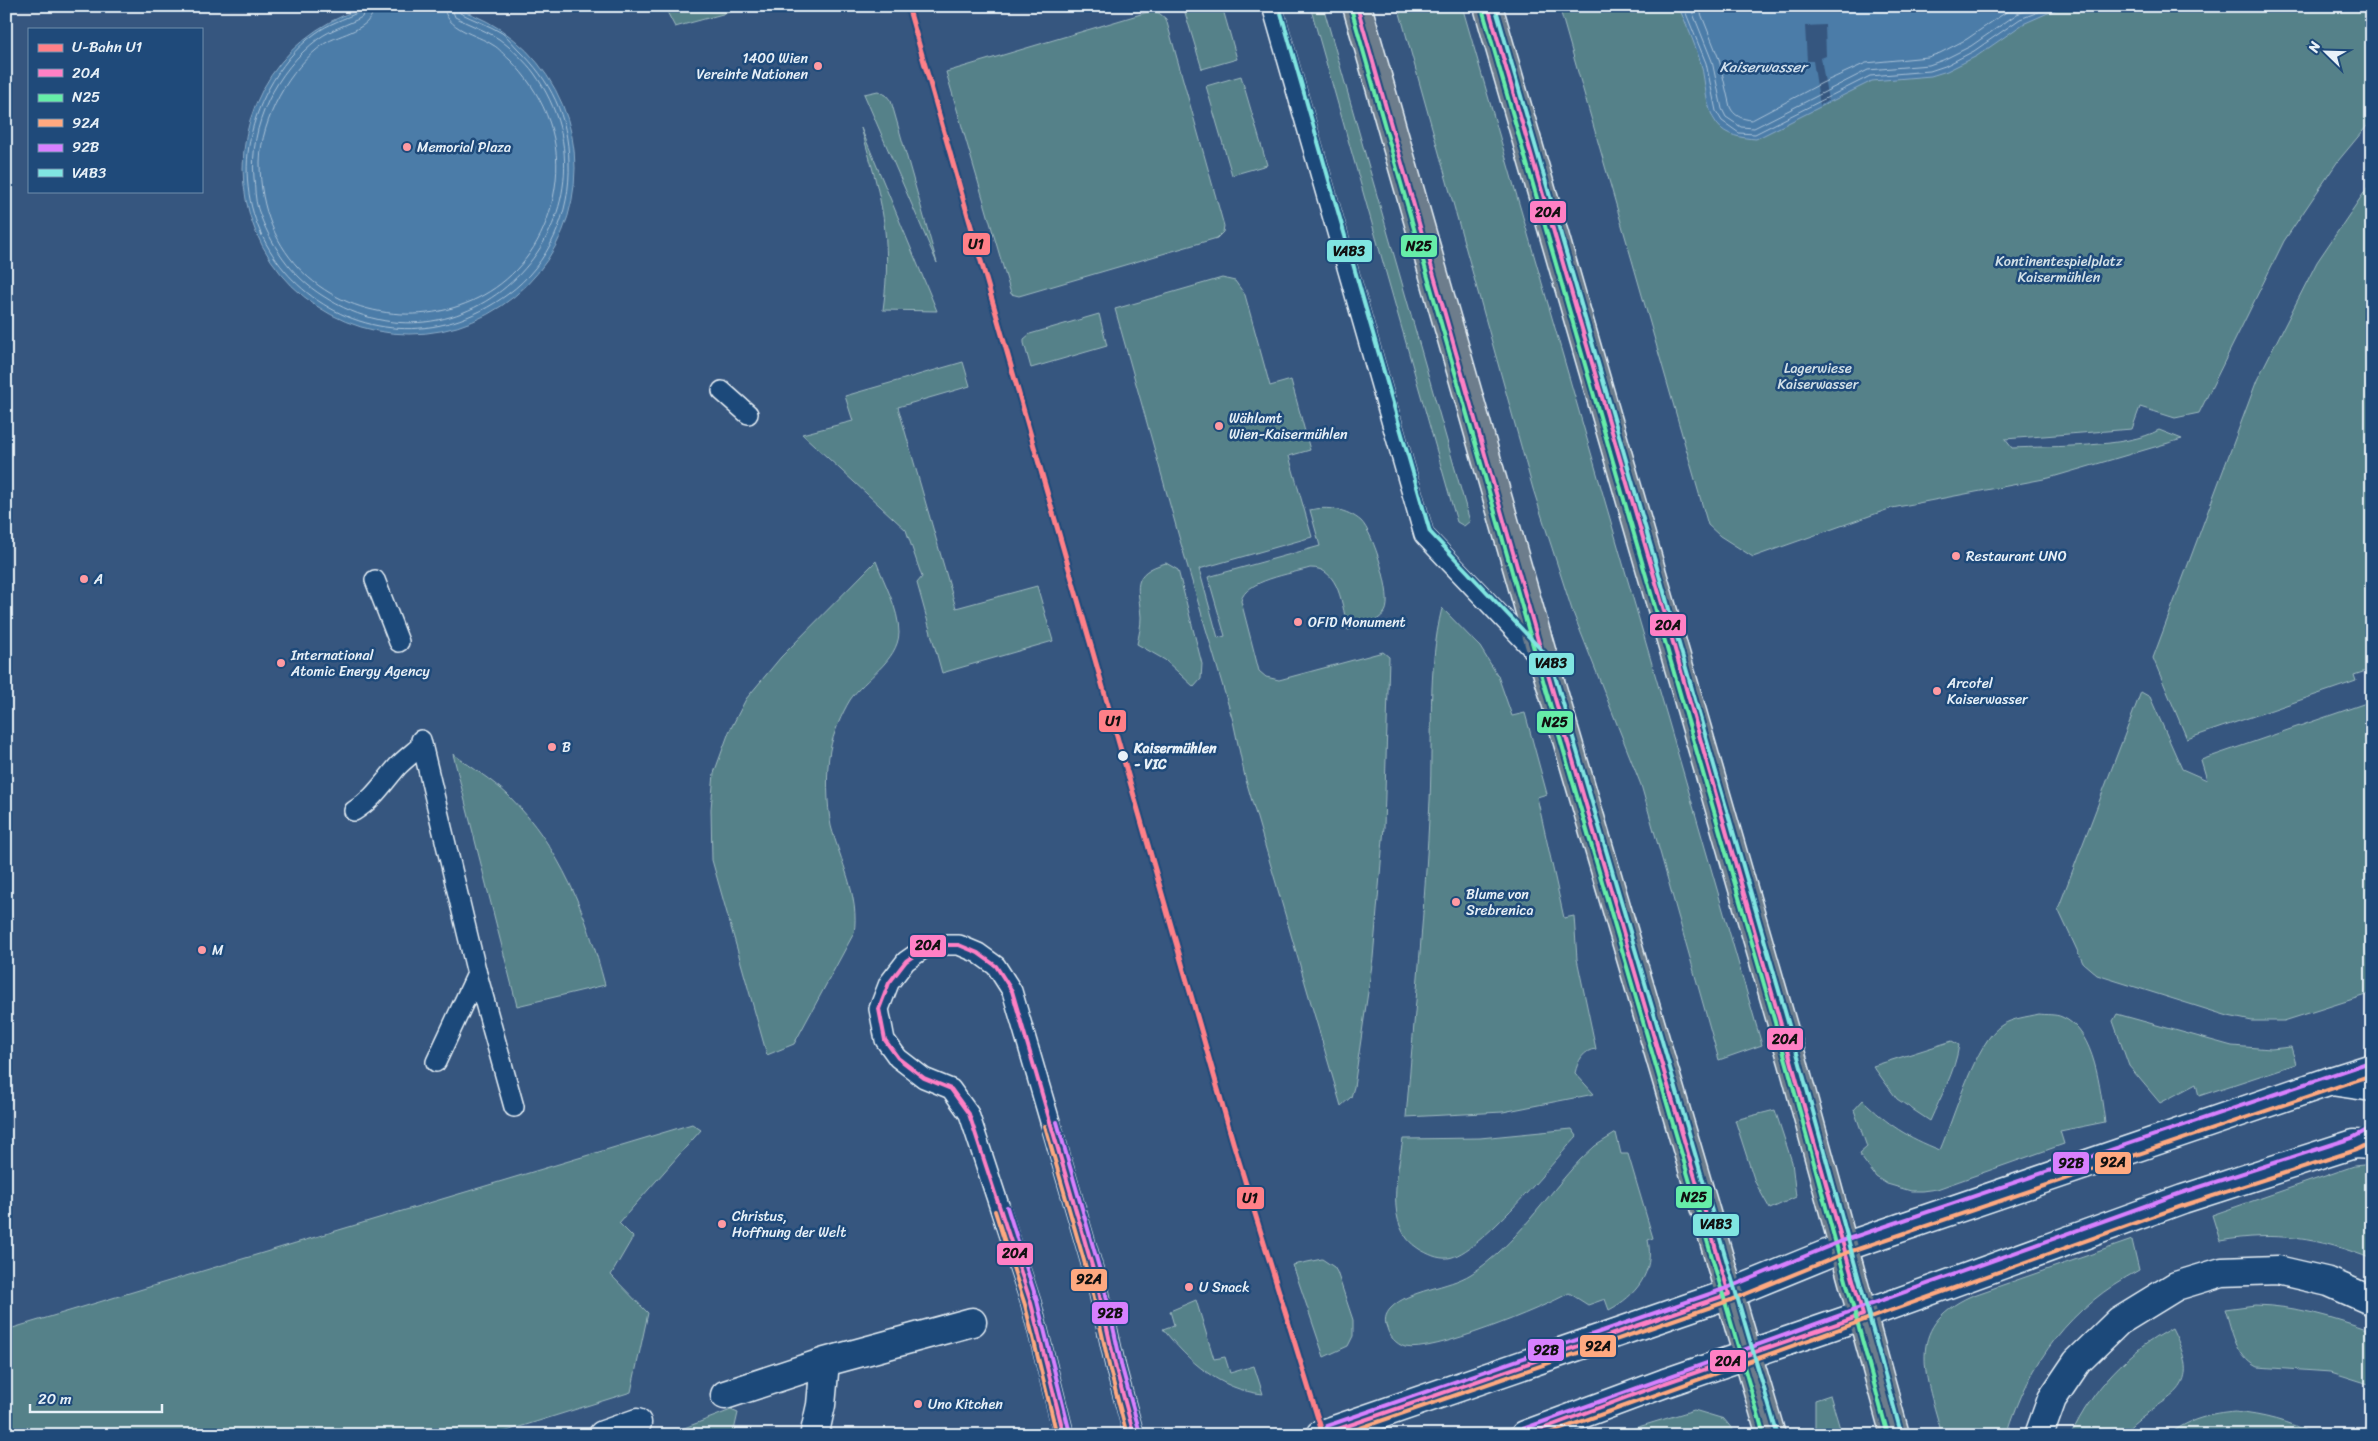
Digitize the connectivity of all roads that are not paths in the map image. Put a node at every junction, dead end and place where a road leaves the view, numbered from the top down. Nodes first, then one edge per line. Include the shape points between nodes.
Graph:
1 (1272, 6) edge
2 (1357, 6) edge
3 (1488, 6) edge
4 (722, 391) dead end
5 (748, 414) dead end
6 (375, 580) dead end
7 (399, 642) dead end
8 (1544, 661) junction
9 (354, 811) dead end
10 (477, 974) junction
11 (436, 1062) dead end
12 (2372, 1068) edge
13 (2331, 1081) junction
14 (2372, 1086) edge
15 (514, 1107) dead end
16 (2366, 1141) edge
17 (1844, 1247) junction
18 (1729, 1294) junction
19 (2372, 1301) edge
20 (1863, 1315) junction
21 (972, 1322) dead end
22 (1747, 1355) junction
23 (825, 1362) junction
24 (725, 1395) dead end
25 (637, 1423) dead end
26 (815, 1432) dead end
27 (603, 1435) edge
28 (1064, 1435) edge
29 (1134, 1435) edge
30 (1320, 1435) edge
31 (1525, 1435) edge
32 (1771, 1435) edge
33 (1896, 1435) edge
34 (2039, 1435) edge

1 - 8 lane via 1424,534
2 - 8 main road
3 - 17 main road via 1659,593
4 - 5 lane
6 - 7 lane
8 - 18 main road
9 - 10 lane via 383,788 398,766 421,743
10 - 11 lane
10 - 15 lane
12 - 13 main road
13 - 14 main road
13 - 17 main road
16 - 20 main road via 2183,1199
17 - 18 main road
17 - 20 main road
18 - 22 main road
18 - 30 main road
19 - 34 main road via 2329,1282 2277,1270 2222,1272 2176,1286 2119,1321 2077,1362 2052,1400
20 - 22 main road
20 - 33 main road
21 - 23 main road
22 - 31 main road
22 - 32 main road
23 - 24 main road
23 - 26 main road
25 - 27 main road
28 - 29 lane via 1031,1303 969,1114 951,1089 924,1078 898,1058 885,1040 879,1009 889,983 906,962 929,945 959,945 978,953 996,966 1012,991 1097,1283

